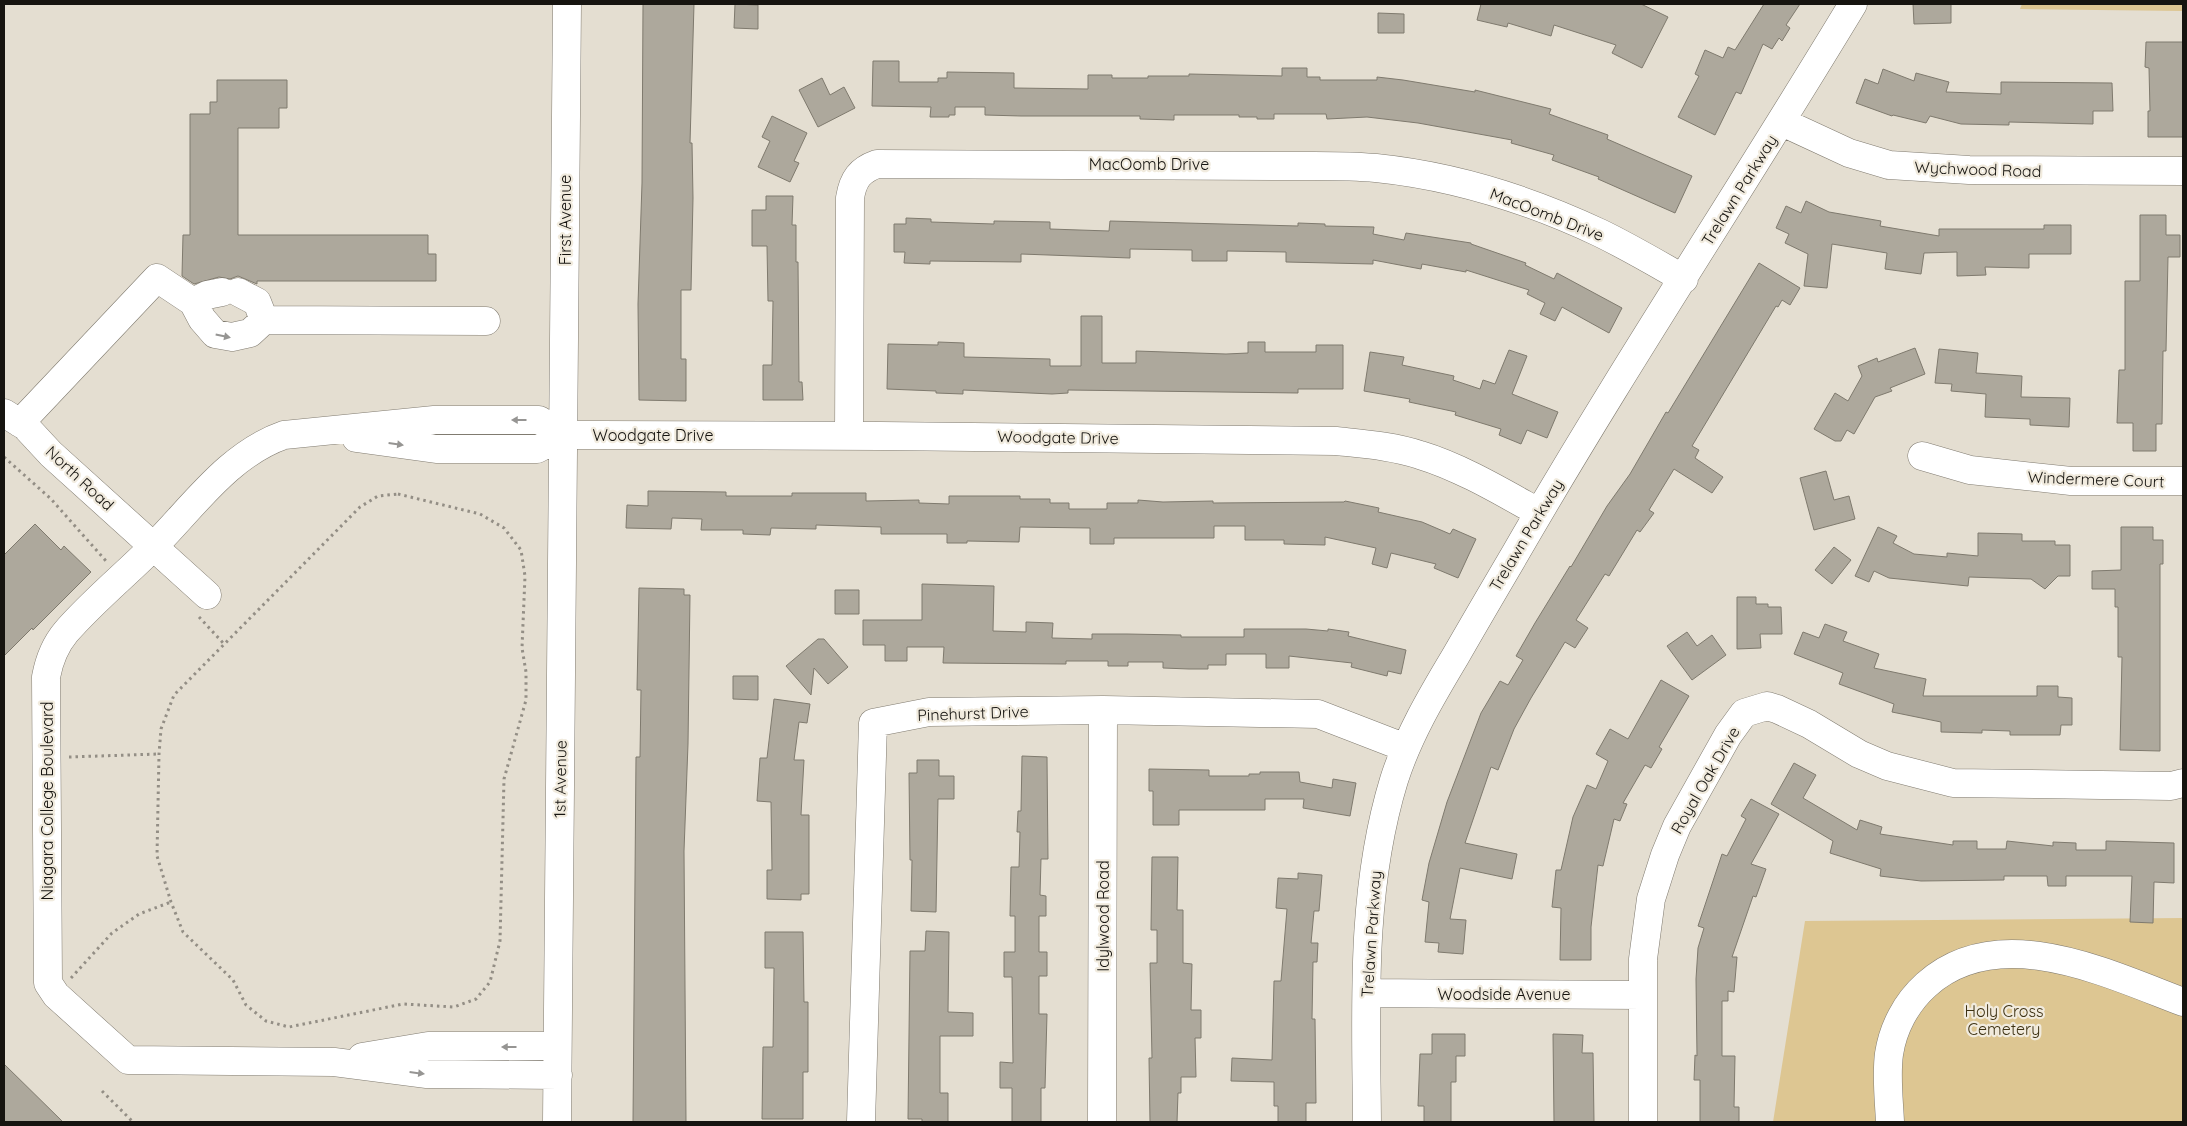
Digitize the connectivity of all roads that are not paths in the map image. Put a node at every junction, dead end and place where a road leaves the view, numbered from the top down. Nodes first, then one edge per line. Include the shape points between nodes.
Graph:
1 (567, 4) edge
2 (1853, 4) edge
3 (1782, 122) junction
4 (2183, 171) edge
5 (1684, 279) junction
6 (193, 302) junction
7 (264, 320) junction
8 (486, 321) dead end
9 (12, 418) edge
10 (564, 435) junction
11 (849, 436) junction
12 (1922, 456) dead end
13 (2183, 481) edge
14 (1538, 512) junction
15 (153, 547) junction
16 (207, 595) dead end
17 (1103, 710) junction
18 (1406, 748) junction
19 (2183, 783) edge
20 (1367, 993) junction
21 (1642, 995) junction
22 (2183, 1002) edge
23 (557, 1046) junction
24 (334, 1062) junction
25 (558, 1075) junction
26 (1888, 1084) junction
27 (557, 1122) edge
28 (861, 1122) edge
29 (1102, 1122) edge
30 (1367, 1122) edge
31 (1643, 1122) edge
32 (1890, 1122) edge
33 (1901, 1122) edge

1 - 10 street, First Avenue
2 - 3 street, Trelawn Parkway
3 - 4 street, Wychwood Road via 1879,164 1969,170
3 - 5 street, Trelawn Parkway
5 - 11 street, MacOomb Drive via 1601,234 1558,215 1488,190 1405,172 1325,166 877,164 858,174 850,198
5 - 14 street, Trelawn Parkway
6 - 7 street via 207,295 230,292 256,302
6 -> 7 street via 215,334 232,338 250,333
6 - 9 street via 157,278
7 - 8 street
9 - 15 street, North Road
10 - 11 street, Woodgate Drive
10 - 15 street, Niagara College Boulevard via 539,420 434,420 284,435 239,459
10 - 23 street, 1st Avenue
11 - 14 street, Woodgate Drive via 1307,440 1365,444 1421,455 1466,474
12 - 13 street, Windermere Court via 1970,470 2063,480
14 - 18 street, Trelawn Parkway via 1418,719
15 - 16 street, North Road
15 - 24 street, Niagara College Boulevard via 65,633 50,658 46,677 48,983 56,995 128,1060
17 - 18 street, Pinehurst Drive via 1318,714
17 - 28 street, Pinehurst Drive via 929,712 873,723
17 - 29 street, Idylwood Road
18 - 20 street, Trelawn Parkway via 1384,820 1376,861 1370,910
19 - 21 street, Royal Oak Drive via 2171,786 1953,784 1887,766 1777,709 1767,706 1744,713 1676,826 1664,855 1651,898
20 - 21 street, Woodside Avenue
20 - 30 street, Trelawn Parkway
21 - 31 street, Royal Oak Drive
22 - 26 street via 2078,964 2045,956 1974,959 1939,975 1905,1009 1890,1045
23 -> 24 street, Niagara College Boulevard via 428,1046
23 - 25 street, 1st Avenue
24 -> 25 street, Niagara College Boulevard via 427,1074
25 - 27 street, 1st Avenue
26 - 32 street
26 - 33 street

